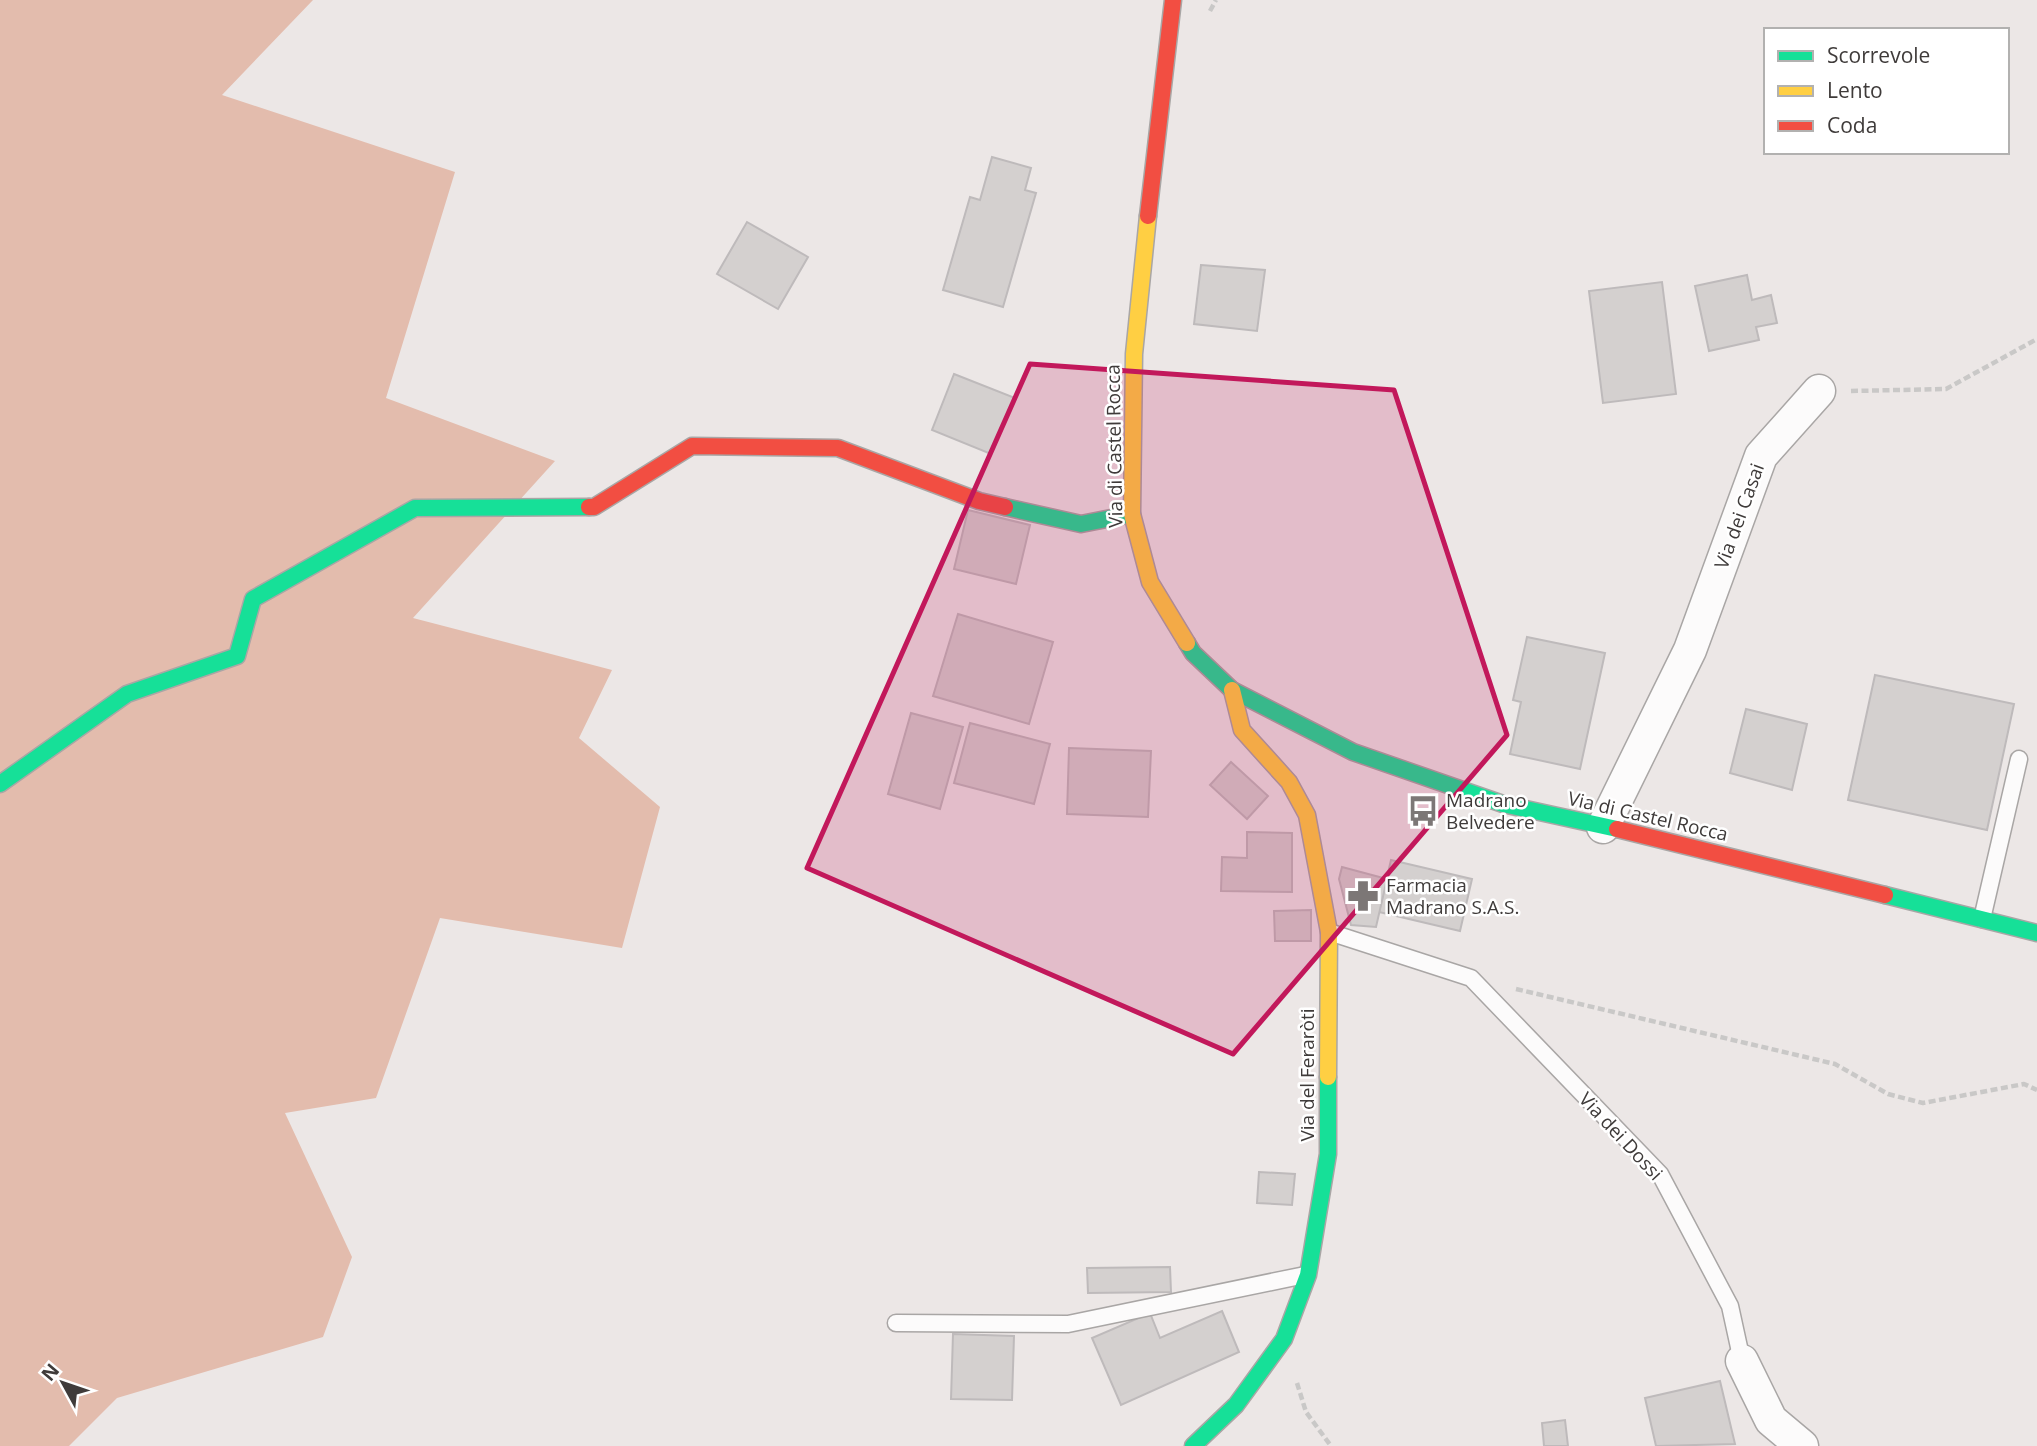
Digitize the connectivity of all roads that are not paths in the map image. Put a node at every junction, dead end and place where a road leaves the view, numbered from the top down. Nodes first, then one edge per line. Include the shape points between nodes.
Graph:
1 (1173, 0) edge
2 (1819, 391) road end
3 (1132, 514) junction
4 (1232, 690) junction
5 (2019, 758) dead end
6 (0, 784) edge
7 (1603, 827) junction
8 (1982, 919) junction
9 (1329, 932) junction
10 (2037, 933) edge
11 (1308, 1275) junction
12 (896, 1323) dead end
13 (1742, 1361) joint
14 (1193, 1446) edge
15 (1802, 1446) edge

1 - 3 street, Via di Castel Rocca via 1134,354
2 - 7 street, Via dei Casai via 1761,456 1690,650
3 - 4 street, Via di Castel Rocca via 1150,582 1193,653
3 - 6 street via 1081,524 992,504 838,448 692,446 594,507 415,508 253,599 237,656 127,694
4 - 7 street, Via di Castel Rocca via 1353,752 1503,804
4 - 9 street, Via del Feraròti via 1242,730 1289,782 1307,815
5 - 8 lane
7 - 8 street, Via di Castel Rocca
8 - 10 street, Via di Castel Rocca
9 - 11 street, Via del Feraròti via 1328,1154
9 - 13 lane, Via dei Dossi via 1471,978 1660,1174 1730,1306
11 - 12 lane via 1069,1324
11 - 14 street, Via del Feraròti via 1284,1339 1236,1405
13 - 15 street, Via dei Dossi via 1771,1420

